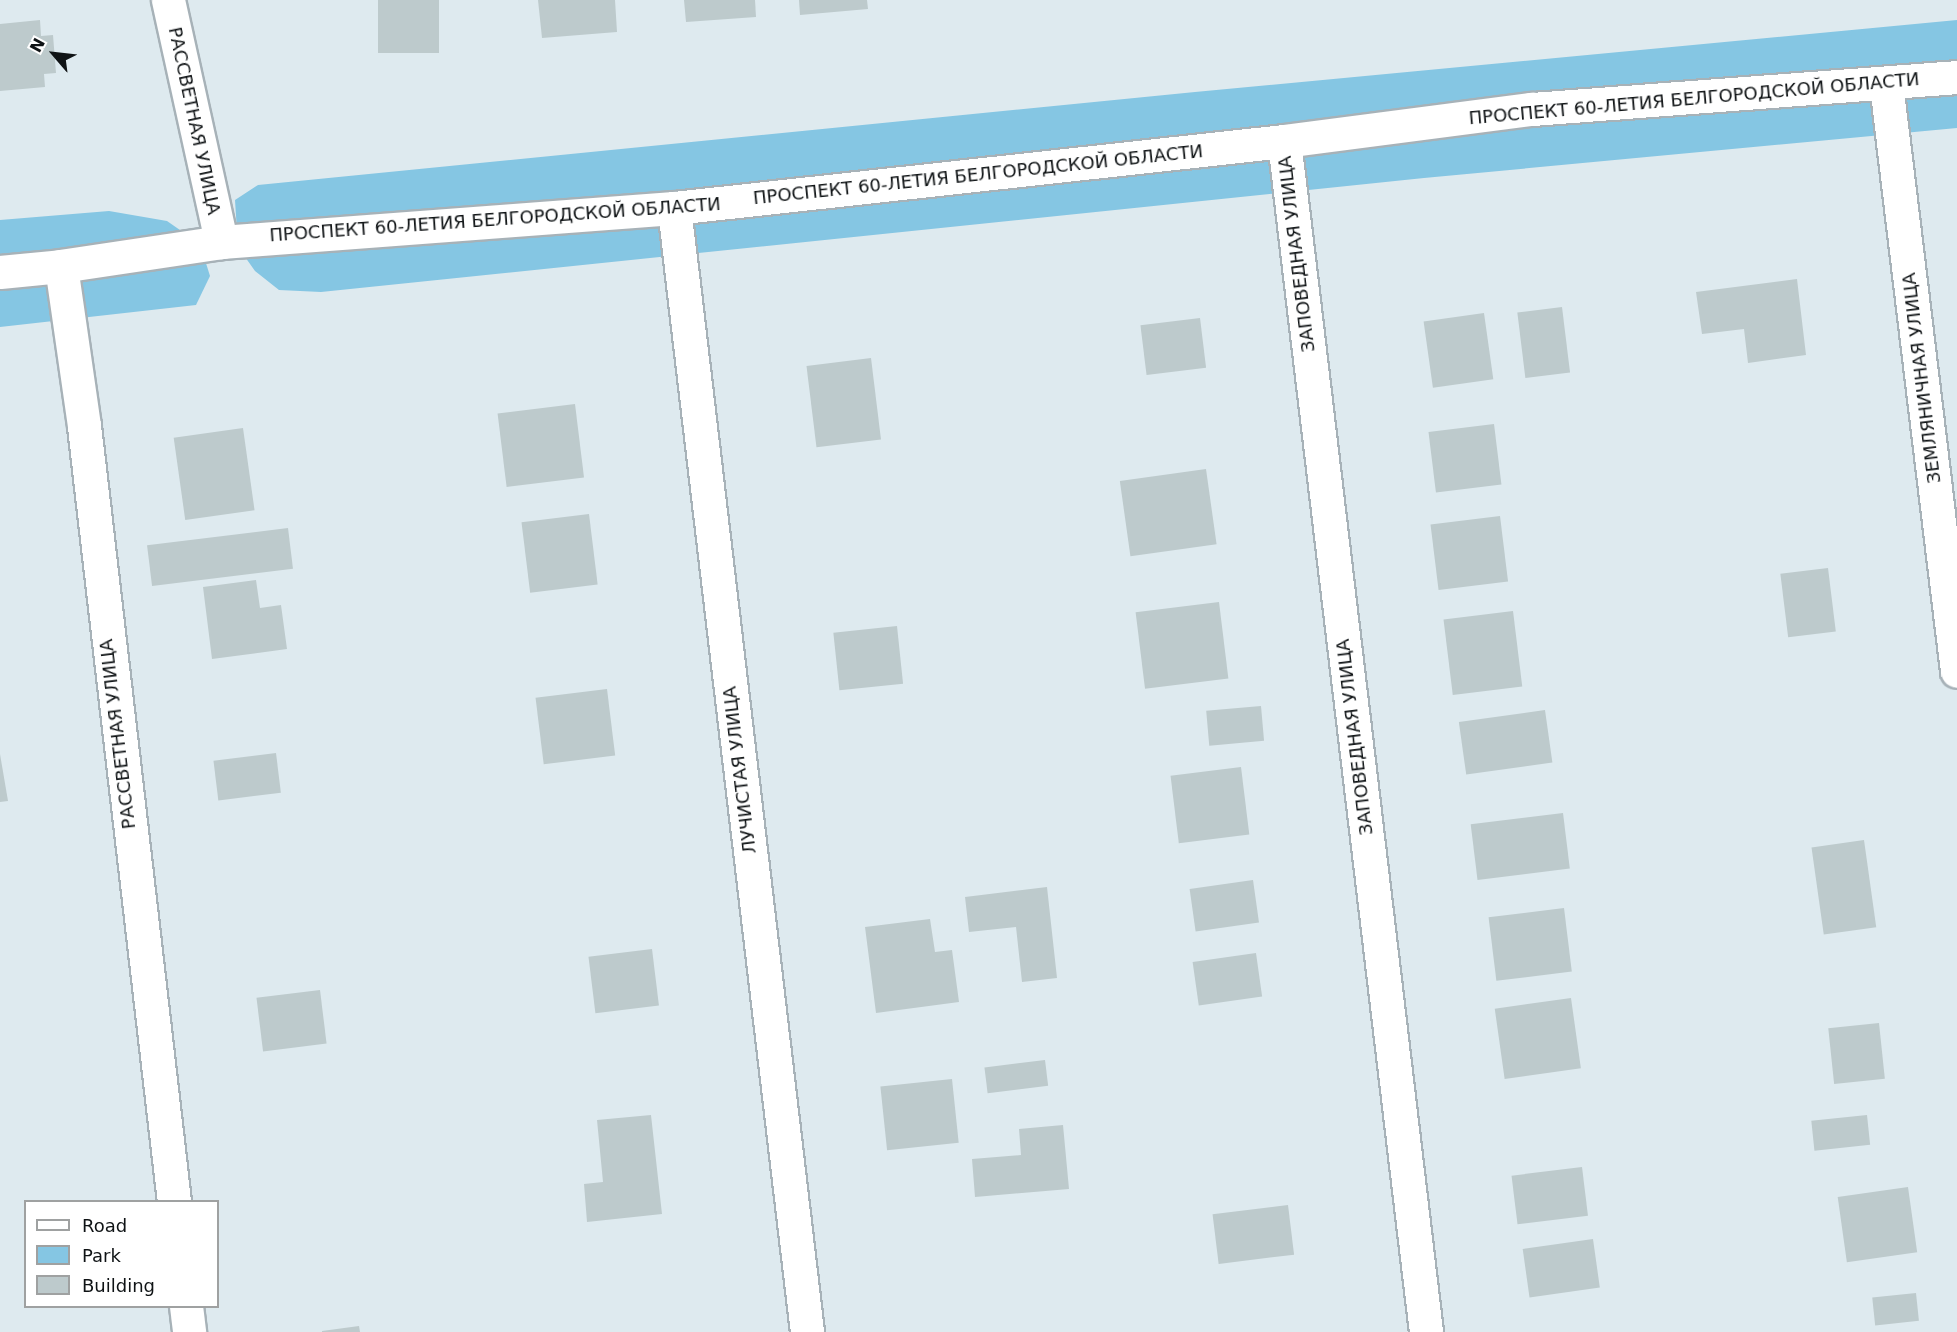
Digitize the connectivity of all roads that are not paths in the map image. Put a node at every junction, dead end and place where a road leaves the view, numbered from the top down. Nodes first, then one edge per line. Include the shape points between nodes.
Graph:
1 (168, 0) edge
2 (1957, 77) edge
3 (1886, 84) junction
4 (1284, 141) junction
5 (674, 208) junction
6 (221, 242) junction
7 (61, 266) junction
8 (0, 272) edge
9 (1957, 671) edge
10 (174, 1200) edge
11 (186, 1308) edge
12 (189, 1332) edge
13 (807, 1332) edge
14 (1426, 1332) edge

1 - 6 street, РАССВЕТНАЯ УЛИЦА
2 - 3 street, ПРОСПЕКТ 60-ЛЕТИЯ БЕЛГОРОДСКОЙ ОБЛАСТИ
3 - 4 street, ПРОСПЕКТ 60-ЛЕТИЯ БЕЛГОРОДСКОЙ ОБЛАСТИ via 1532,109
3 - 9 street, ЗЕМЛЯНИЧНАЯ УЛИЦА
4 - 5 street, ПРОСПЕКТ 60-ЛЕТИЯ БЕЛГОРОДСКОЙ ОБЛАСТИ
4 - 14 street, ЗАПОВЕДНАЯ УЛИЦА
5 - 6 street, ПРОСПЕКТ 60-ЛЕТИЯ БЕЛГОРОДСКОЙ ОБЛАСТИ
5 - 13 street, ЛУЧИСТАЯ УЛИЦА
6 - 7 street, ПРОСПЕКТ 60-ЛЕТИЯ БЕЛГОРОДСКОЙ ОБЛАСТИ
7 - 8 street, ПРОСПЕКТ 60-ЛЕТИЯ БЕЛГОРОДСКОЙ ОБЛАСТИ
7 - 10 street, РАССВЕТНАЯ УЛИЦА via 84,426
11 - 12 street

